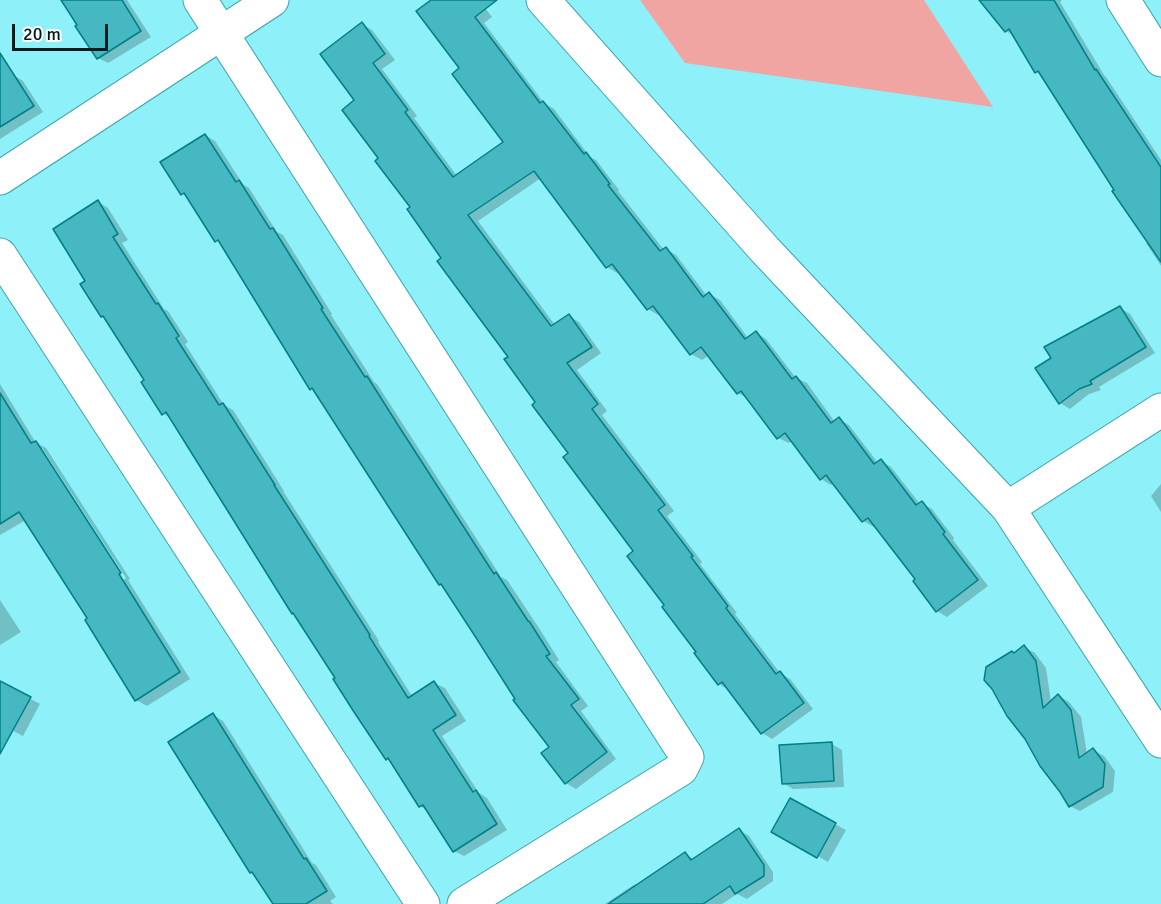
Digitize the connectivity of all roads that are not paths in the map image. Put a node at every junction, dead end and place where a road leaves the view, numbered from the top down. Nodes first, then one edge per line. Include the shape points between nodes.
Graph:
1 (200, 0) edge
2 (272, 0) edge
3 (543, 0) edge
4 (1122, 0) edge
5 (221, 33) junction
6 (1161, 60) edge
7 (0, 178) edge
8 (0, 255) edge
9 (1161, 410) edge
10 (1008, 508) junction
11 (1161, 741) edge
12 (423, 904) edge
13 (464, 904) edge

1 - 5 street
2 - 5 street
3 - 10 street via 765,250
4 - 6 street
5 - 7 street
5 - 13 street via 687,758 681,770
8 - 12 street
9 - 10 street
10 - 11 street

